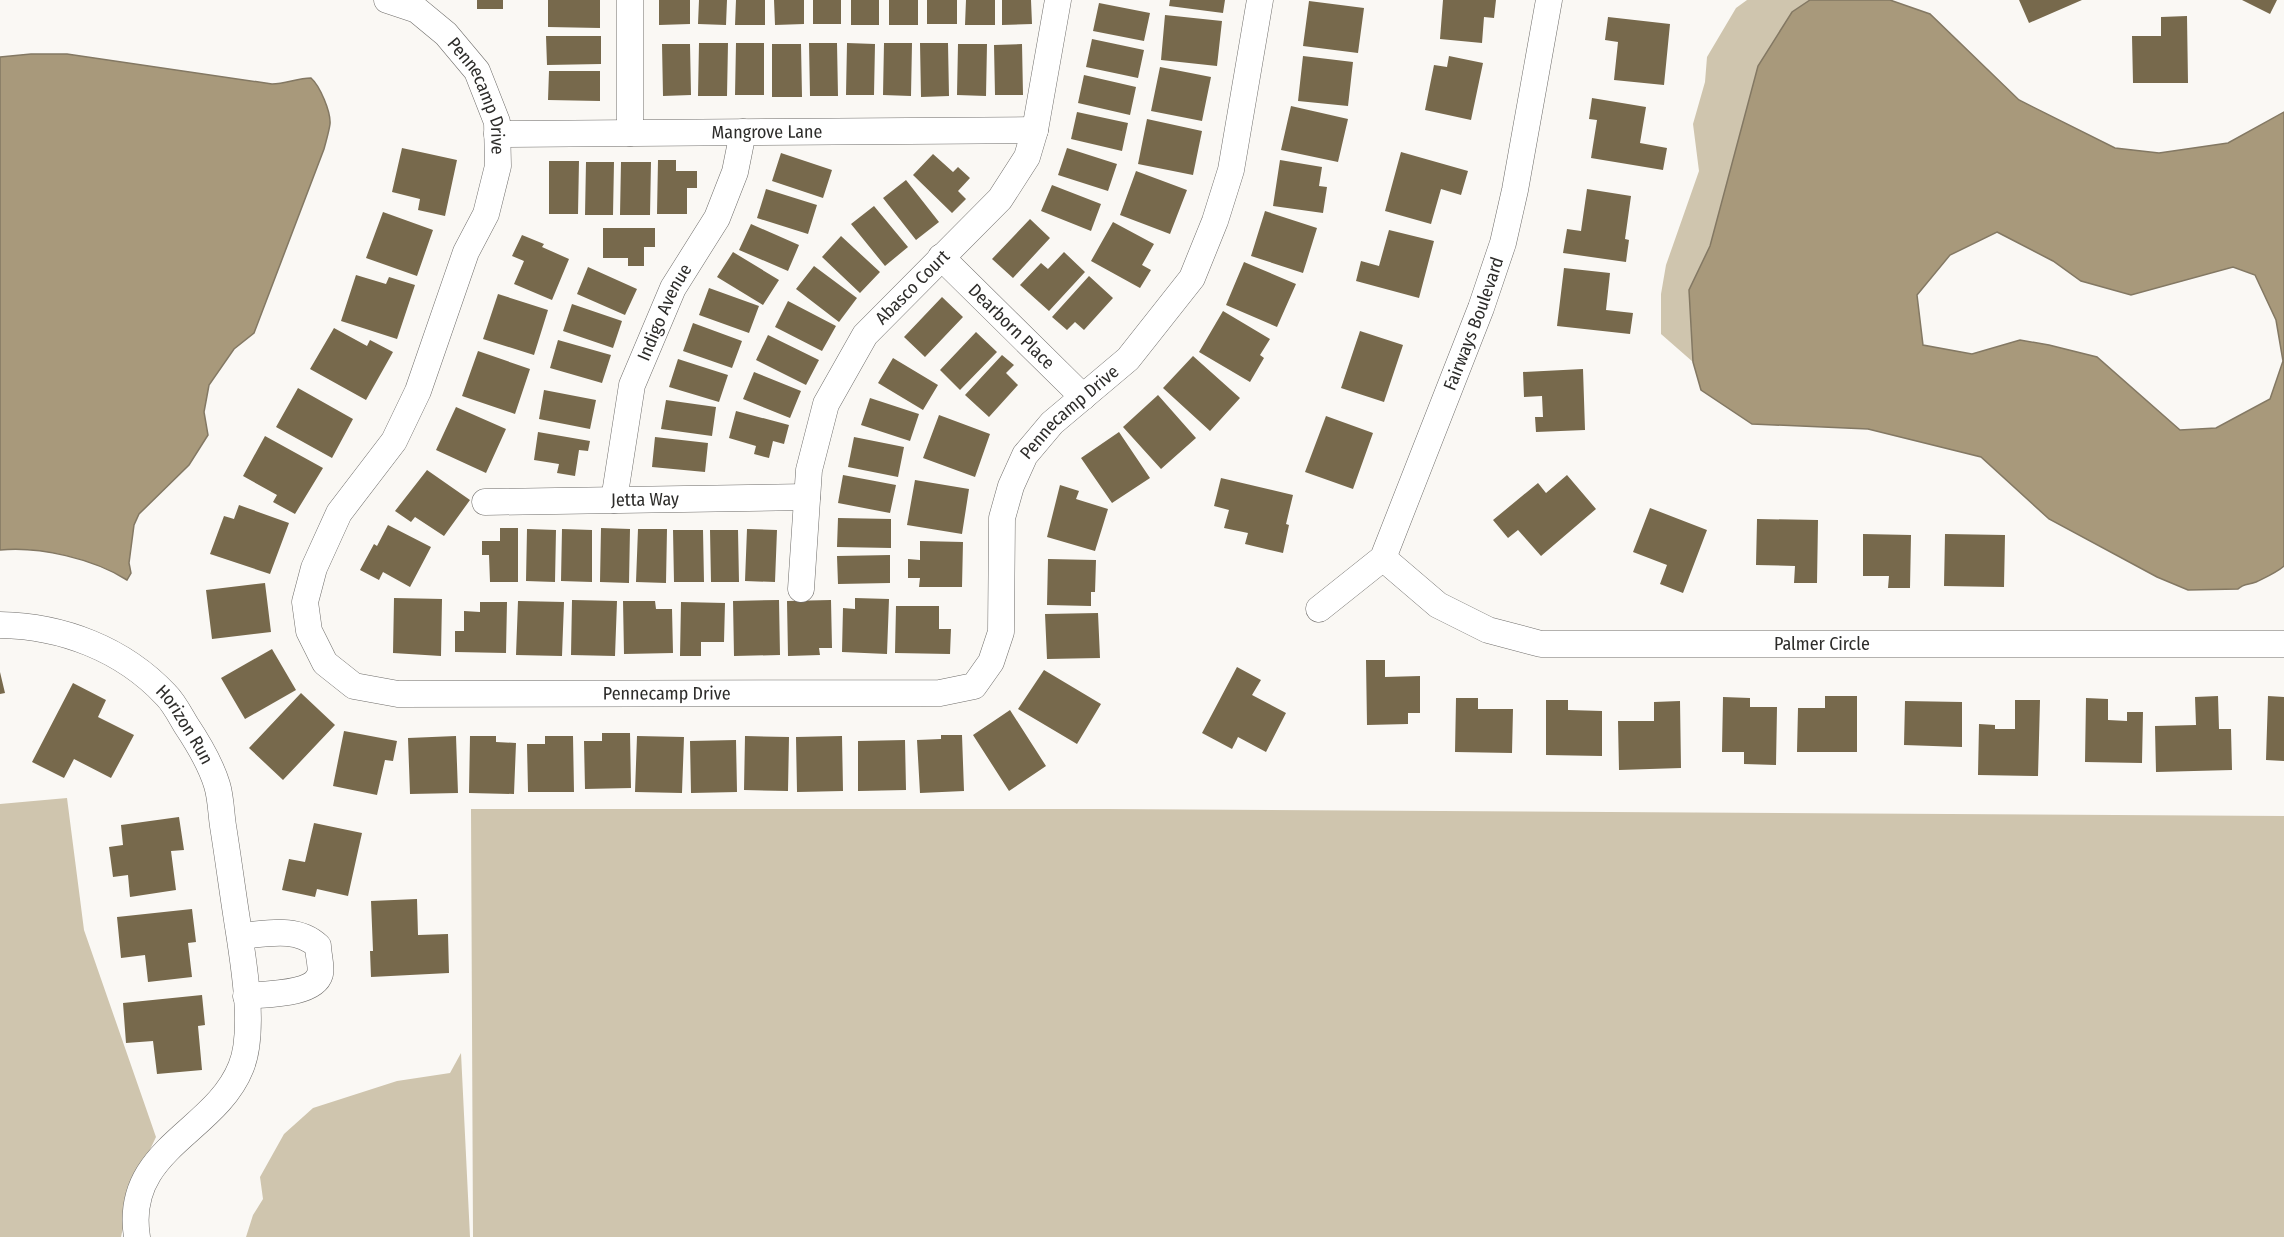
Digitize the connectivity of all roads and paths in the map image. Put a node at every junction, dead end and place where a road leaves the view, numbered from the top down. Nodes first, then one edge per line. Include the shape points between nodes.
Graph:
1 (387, 0) edge
2 (630, 0) edge
3 (1058, 0) edge
4 (1260, 0) edge
5 (1550, 0) edge
6 (419, 5) edge
7 (1035, 130) junction
8 (743, 132) junction
9 (630, 133) junction
10 (497, 134) junction
11 (941, 256) junction
12 (1083, 397) junction
13 (807, 497) junction
14 (614, 500) junction
15 (485, 502) dead end
16 (1383, 558) junction
17 (801, 589) dead end
18 (1319, 609) dead end
19 (0, 625) edge
20 (2284, 644) edge
21 (240, 936) junction
22 (246, 996) junction
23 (136, 1237) edge

1 - 6 street, Pennecamp Drive
2 - 9 street
3 - 7 street, Abasco Court
4 - 12 street, Pennecamp Drive via 1231,170 1192,278 1128,359
5 - 16 street, Fairways Boulevard via 1503,243
6 - 10 street, Pennecamp Drive via 477,71 497,122
7 - 8 street, Mangrove Lane
7 - 11 street, Abasco Court via 1027,157 1000,199
8 - 9 street, Mangrove Lane
8 - 14 street, Indigo Avenue via 735,172 717,218 673,288 632,385
9 - 10 street, Mangrove Lane
10 - 12 street, Pennecamp Drive via 498,166 486,214 466,252 418,391 394,441 339,513 314,568 305,602 309,631 325,663 354,686 398,694 940,693 974,686 991,662 1000,632 1002,518 1011,486 1025,455 1052,423
11 - 12 street, Dearborn Place
11 - 13 street, Abasco Court via 865,335 826,404 809,470
13 - 14 street, Jetta Way
13 - 17 street, Abasco Court
14 - 15 street, Jetta Way
16 - 18 street, Fairways Boulevard
16 - 20 street, Palmer Circle via 1438,605 1488,630 1541,644
19 - 21 street, Horizon Run via 64,633 114,653 144,673 168,696 196,740 217,785
21 - 22 street, Horizon Run
21 - 22 street via 299,933 318,946 320,974 305,990
22 - 23 street, Horizon Run via 249,1028 241,1069 216,1106 173,1143 152,1169 139,1193 134,1221

